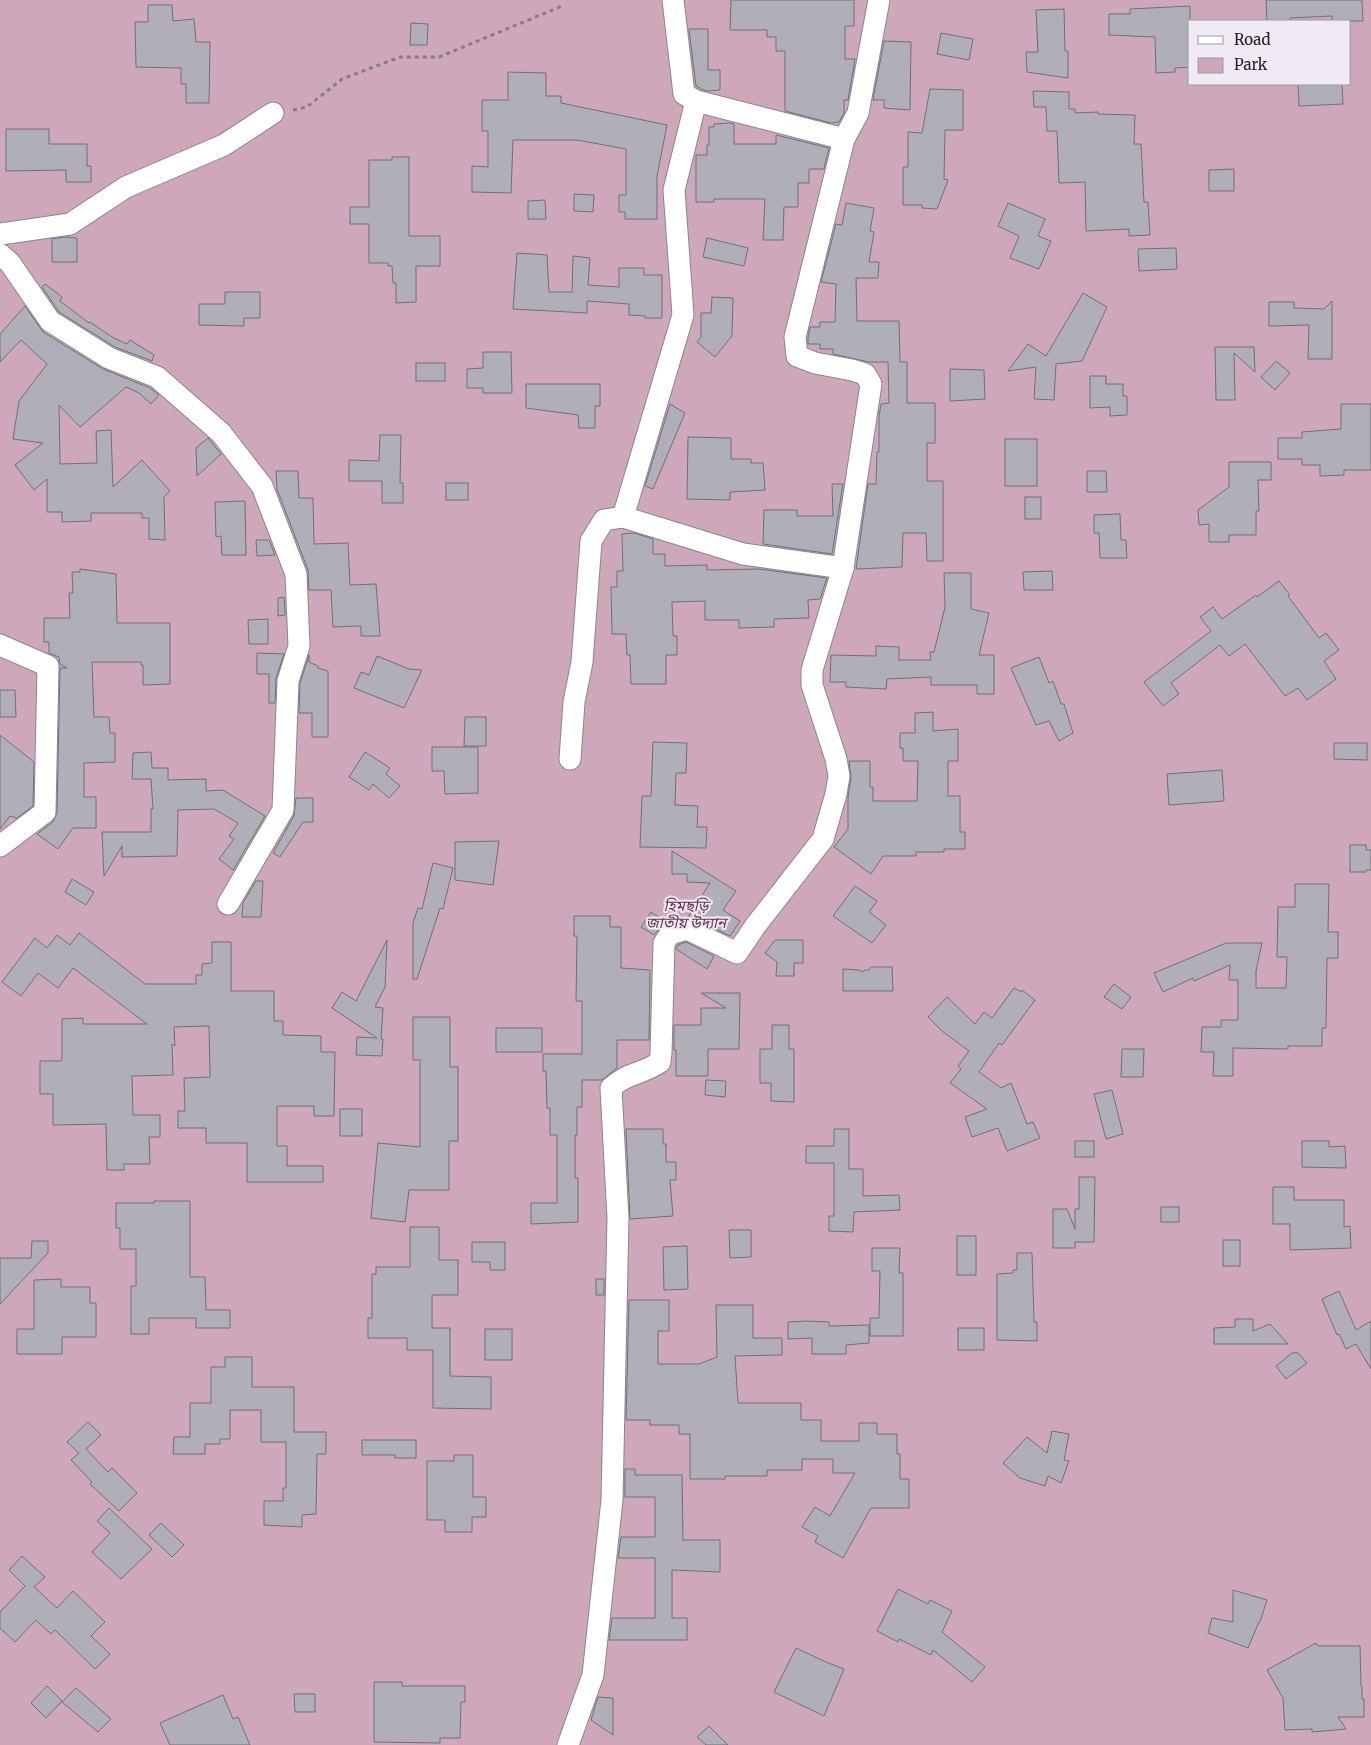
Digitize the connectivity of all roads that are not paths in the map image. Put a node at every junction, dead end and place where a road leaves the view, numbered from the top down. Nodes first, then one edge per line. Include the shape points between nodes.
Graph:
1 (673, 0) edge
2 (878, 0) edge
3 (696, 102) junction
4 (273, 114) road end
5 (844, 139) junction
6 (0, 234) edge
7 (0, 254) edge
8 (622, 517) junction
9 (843, 568) junction
10 (0, 645) edge
11 (570, 759) dead end
12 (0, 846) edge
13 (228, 904) dead end
14 (568, 1745) edge

1 - 3 street via 684,94
2 - 5 street via 858,114
3 - 5 street
3 - 8 street via 674,190 683,315
4 - 6 street via 224,145 126,188 70,224
5 - 9 street via 795,337 797,356 865,374 871,384
7 - 13 street via 10,263 50,320 109,358 157,377 221,433 262,486 296,574 299,646 288,681 284,810
8 - 9 street via 743,554
8 - 11 street via 604,520 591,541 582,662 574,702
9 - 14 street via 812,670 812,685 839,776 823,839 737,953 687,929 670,934 664,943 660,1062 627,1076 611,1088 618,1218 612,1500 593,1675
10 - 12 street via 48,666 45,812

